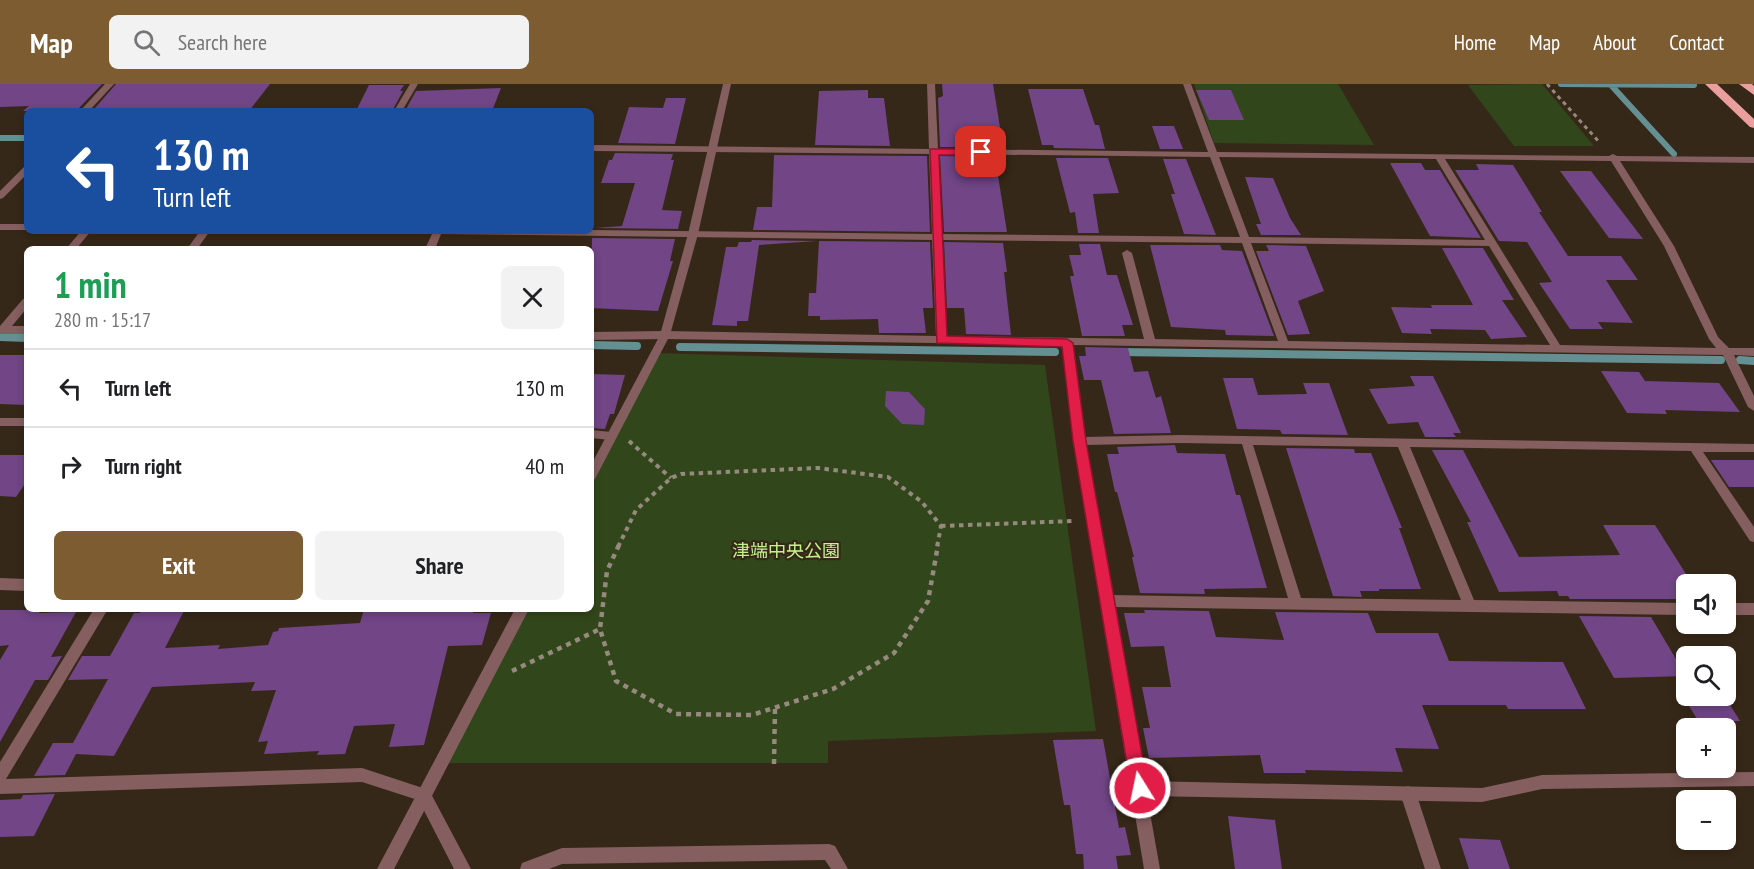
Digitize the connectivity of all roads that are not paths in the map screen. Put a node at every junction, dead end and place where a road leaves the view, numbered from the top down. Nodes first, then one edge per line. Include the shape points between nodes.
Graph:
1 (110, 84) edge
2 (414, 84) edge
3 (727, 84) edge
4 (931, 84) edge
5 (1187, 84) edge
6 (1711, 84) edge
7 (1745, 84) edge
8 (1754, 92) edge
9 (87, 108) edge
10 (400, 108) edge
11 (1754, 125) edge
12 (594, 148) edge
13 (711, 149) junction
14 (934, 152) junction
15 (1214, 154) junction
16 (1438, 156) junction
17 (1613, 157) junction
18 (1754, 160) edge
19 (24, 172) edge
20 (0, 196) edge
21 (0, 227) edge
22 (24, 227) edge
23 (594, 233) edge
24 (84, 234) edge
25 (693, 234) junction
26 (938, 238) junction
27 (1246, 241) junction
28 (1492, 243) junction
29 (74, 246) edge
30 (1127, 253) dead end
31 (24, 304) edge
32 (1, 330) edge
33 (24, 330) edge
34 (664, 335) junction
35 (594, 336) edge
36 (941, 340) junction
37 (1067, 343) junction
38 (1151, 344) junction
39 (1285, 346) junction
40 (1558, 350) junction
41 (1727, 352) junction
42 (1754, 352) edge
43 (1754, 406) edge
44 (0, 422) edge
45 (24, 422) edge
46 (613, 433) junction
47 (594, 434) edge
48 (1246, 440) junction
49 (1079, 441) junction
50 (1402, 443) junction
51 (1694, 447) junction
52 (1754, 448) edge
53 (594, 470) edge
54 (1754, 537) edge
55 (0, 584) edge
56 (24, 585) edge
57 (1107, 601) junction
58 (1297, 605) junction
59 (1470, 607) junction
60 (1676, 609) edge
61 (1736, 609) edge
62 (1754, 609) edge
63 (99, 612) edge
64 (520, 612) edge
65 (0, 776) edge
66 (1754, 779) edge
67 (0, 788) edge
68 (1140, 788) junction
69 (1408, 793) junction
70 (423, 795) junction
71 (385, 869) edge
72 (464, 869) edge
73 (528, 869) edge
74 (840, 869) edge
75 (1152, 869) edge
76 (1432, 869) edge

1 - 9 street
2 - 10 street
3 - 13 street
4 - 14 street
5 - 15 street
6 - 11 highway
7 - 8 highway
12 - 13 street
13 - 14 street
13 - 25 street
14 - 15 street
14 - 26 street
15 - 16 street
15 - 27 street
16 - 17 street
16 - 28 street
17 - 18 street
17 - 41 street via 1669,246 1714,339
19 - 20 street
21 - 22 street
23 - 25 street
24 - 29 street
25 - 26 street
25 - 34 street
26 - 27 street
26 - 36 street
27 - 28 street
27 - 39 street
28 - 40 street
30 - 38 street
31 - 32 street
32 - 33 street
34 - 35 street
34 - 36 street
34 - 46 street
36 - 37 street
37 - 38 street
37 - 49 street
38 - 39 street
39 - 40 street
40 - 41 street
41 - 42 street
41 - 43 street
44 - 45 street
46 - 47 street
46 - 53 street
48 - 49 street
48 - 50 street
48 - 58 street
49 - 57 street
50 - 51 street
50 - 59 street
51 - 52 street
51 - 54 street
55 - 56 street
57 - 58 street
57 - 68 street
58 - 59 street
59 - 60 street
61 - 62 street
63 - 65 street
64 - 70 street
66 - 69 street via 1542,782 1482,795
67 - 70 street via 362,775
68 - 69 street
68 - 75 street
69 - 76 street
70 - 71 street
70 - 72 street
73 - 74 street via 561,856 829,852

